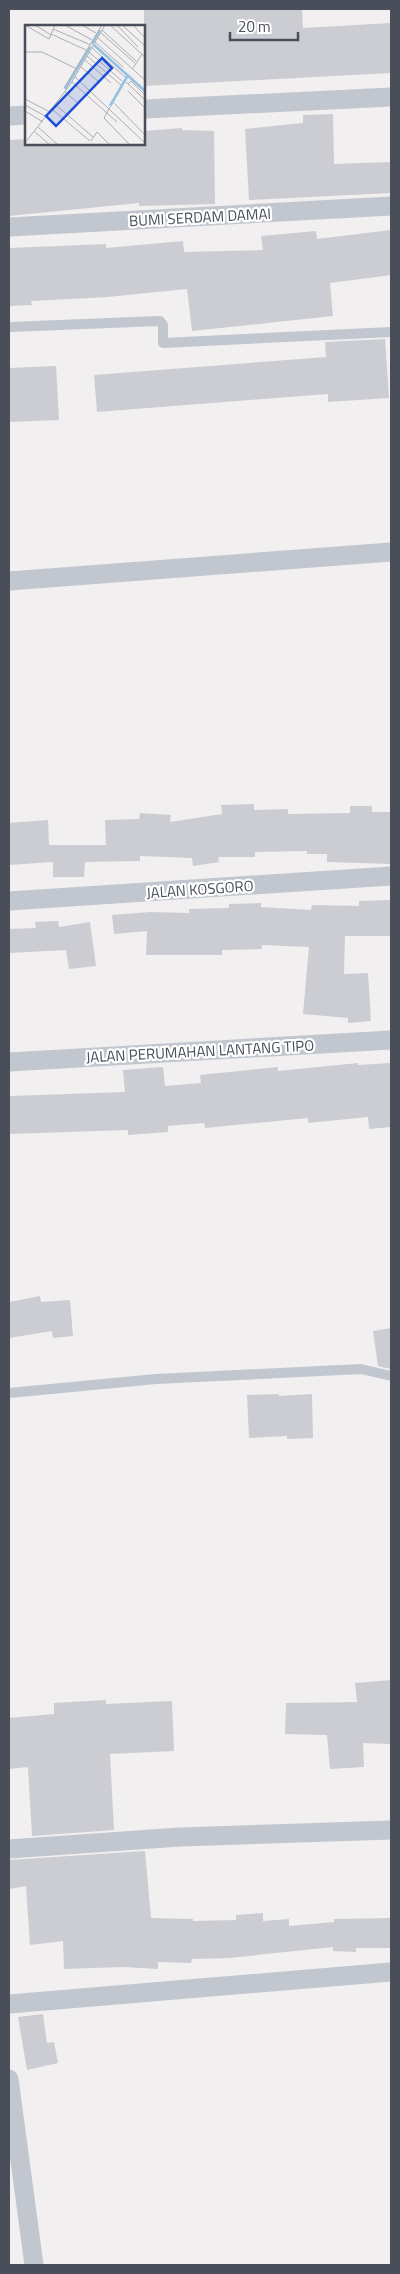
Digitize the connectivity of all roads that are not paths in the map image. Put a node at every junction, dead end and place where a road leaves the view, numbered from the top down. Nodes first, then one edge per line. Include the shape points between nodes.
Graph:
1 (391, 97) edge
2 (145, 109) edge
3 (25, 115) edge
4 (9, 116) edge
5 (391, 206) edge
6 (9, 227) edge
7 (9, 327) edge
8 (391, 332) edge
9 (391, 552) edge
10 (9, 581) edge
11 (391, 876) edge
12 (9, 901) edge
13 (391, 1040) edge
14 (9, 1062) edge
15 (391, 1376) edge
16 (9, 1393) edge
17 (391, 1830) edge
18 (9, 1849) edge
19 (391, 1972) edge
20 (9, 2004) edge
21 (9, 2079) edge
22 (11, 2107) edge
23 (34, 2265) edge

1 - 2 street
3 - 4 street
5 - 6 street, BUMI SERDAM DAMAI
7 - 8 lane via 160,320 163,344
9 - 10 street
11 - 12 street, JALAN KOSGORO
13 - 14 street, JALAN PERUMAHAN LANTANG TIPO
15 - 16 lane via 361,1369 156,1379
17 - 18 street via 180,1837
19 - 20 street
21 - 22 street
22 - 23 street

